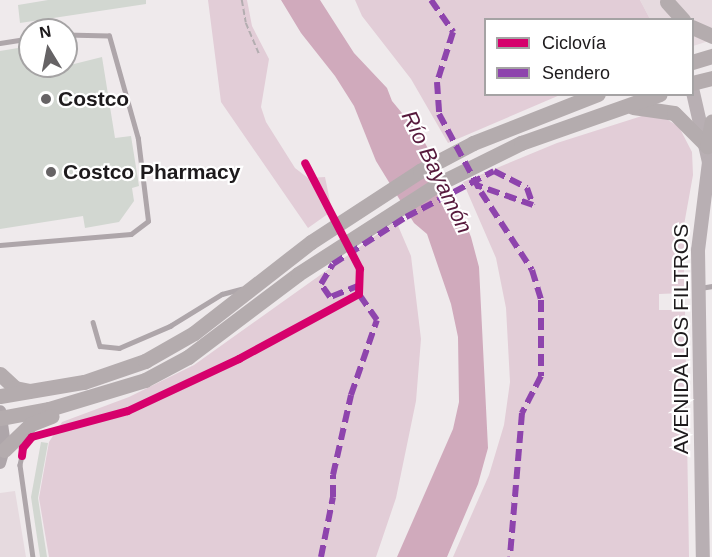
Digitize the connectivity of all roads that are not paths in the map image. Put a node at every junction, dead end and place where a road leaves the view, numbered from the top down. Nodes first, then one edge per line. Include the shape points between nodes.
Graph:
1 (666, 1) edge
2 (671, 18) edge
3 (681, 18) edge
4 (694, 27) edge
5 (78, 35) edge
6 (712, 36) edge
7 (18, 40) edge
8 (0, 43) edge
9 (712, 56) edge
10 (694, 63) edge
11 (712, 78) edge
12 (694, 86) edge
13 (694, 90) edge
14 (593, 96) edge
15 (654, 96) edge
16 (624, 107) junction
17 (712, 121) edge
18 (707, 146) junction
19 (0, 245) edge
20 (255, 286) junction
21 (708, 287) edge
22 (93, 322) dead end
23 (0, 374) edge
24 (32, 392) junction
25 (0, 396) edge
26 (82, 400) junction
27 (0, 415) edge
28 (2, 456) edge
29 (22, 456) dead end
30 (33, 557) edge
31 (703, 557) edge

1 - 2 lane
1 - 3 highway
4 - 6 highway
5 - 19 lane via 109,36 138,139 148,221 131,234
7 - 8 lane
9 - 10 highway
11 - 12 highway
13 - 18 main road, AVENIDA LOS FILTROS
14 - 20 highway via 473,143 372,200
15 - 16 highway
16 - 18 highway via 674,113
16 - 26 highway via 484,160 414,198 321,258 188,357 145,380
17 - 18 highway
18 - 21 main road, AVENIDA LOS FILTROS via 709,162 698,250
20 - 22 lane via 222,294 170,326 119,348 100,346
20 - 24 highway via 194,333 145,361 84,382
21 - 31 main road, AVENIDA LOS FILTROS
23 - 24 highway via 15,388
24 - 25 highway
26 - 27 highway
26 - 28 highway via 66,412 31,424
27 - 28 street
29 - 30 lane

